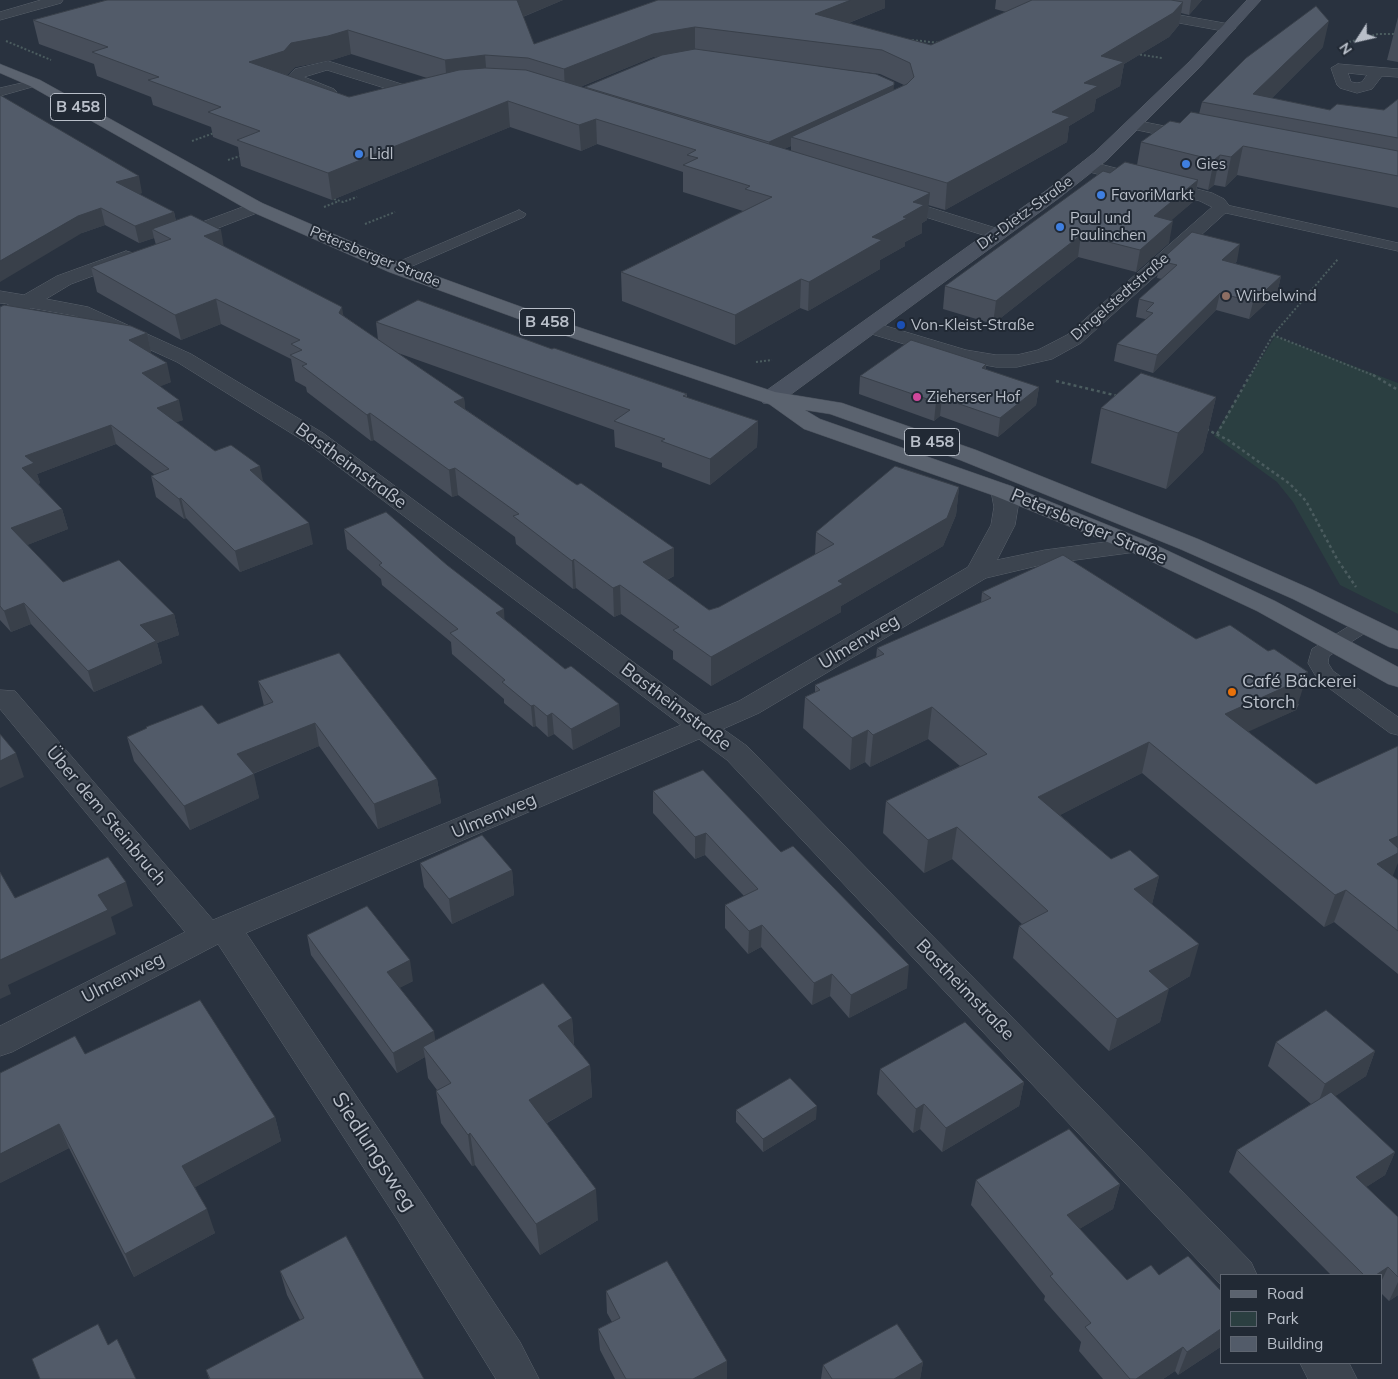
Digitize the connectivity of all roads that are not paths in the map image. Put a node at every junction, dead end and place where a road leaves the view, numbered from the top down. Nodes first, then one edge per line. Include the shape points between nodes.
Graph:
1 (56, 0) edge
2 (1074, 0) edge
3 (1254, 0) edge
4 (0, 16) edge
5 (1229, 28) junction
6 (0, 68) edge
7 (1338, 68) road end
8 (1398, 72) edge
9 (34, 83) junction
10 (0, 92) edge
11 (443, 92) edge
12 (340, 95) edge
13 (425, 96) junction
14 (402, 103) edge
15 (1134, 125) junction
16 (1211, 140) edge
17 (1088, 166) junction
18 (874, 196) edge
19 (256, 207) junction
20 (1222, 208) junction
21 (519, 214) dead end
22 (996, 234) junction
23 (1398, 247) edge
24 (396, 268) junction
25 (12, 299) edge
26 (0, 318) edge
27 (869, 327) junction
28 (771, 398) junction
29 (1003, 491) junction
30 (1136, 545) junction
31 (978, 572) junction
32 (1366, 624) junction
33 (1398, 641) edge
34 (1335, 643) junction
35 (1398, 678) edge
36 (2, 691) edge
37 (705, 728) junction
38 (1398, 728) edge
39 (216, 931) junction
40 (0, 1042) edge
41 (1236, 1274) edge
42 (1322, 1364) edge
43 (518, 1379) edge
44 (1336, 1379) edge

1 - 4 street
2 - 5 street
3 - 5 main road, Dr.-Dietz-Straße
5 - 15 main road, Dr.-Dietz-Straße
6 - 9 main road, Petersberger Straße / B 458
7 - 8 street
9 - 10 lane
9 - 19 main road, Petersberger Straße / B 458
11 - 13 street
12 - 13 street via 294,78 300,72 328,65
13 - 14 street
15 - 16 street
15 - 17 main road, Dr.-Dietz-Straße
17 - 20 street via 1206,196
17 - 22 main road, Dr.-Dietz-Straße
18 - 22 street
19 - 24 main road, Petersberger Straße / B 458
19 - 25 street
20 - 23 lane
20 - 27 street, Dingelstedtstraße via 1074,340 1045,355 996,362 963,356
21 - 24 lane
22 - 27 main road, Dr.-Dietz-Straße
24 - 28 main road, Petersberger Straße / B 458
25 - 26 street
25 - 37 street, Bastheimstraße via 81,311 184,358 315,438
27 - 28 main road, Dr.-Dietz-Straße
28 - 29 main road, Petersberger Straße / B 458 via 812,424
28 - 32 main road, Petersberger Straße / B 458 via 834,408 968,455 1189,544
29 - 30 main road, Petersberger Straße / B 458
29 - 31 street via 1006,507 1003,525
30 - 31 street, Ulmenweg via 1045,557
30 - 34 main road, Petersberger Straße / B 458 via 1266,606
31 - 37 street, Ulmenweg via 749,707
32 - 33 main road, Petersberger Straße / B 458
32 - 34 lane
34 - 35 main road, Petersberger Straße / B 458
34 - 38 lane via 1318,653 1318,663 1325,675
36 - 39 street, Über dem Steinbruch
37 - 39 street, Ulmenweg
37 - 41 street, Bastheimstraße via 737,753 776,792
39 - 40 street, Ulmenweg
39 - 43 street, Siedlungsweg via 384,1167
42 - 44 street

